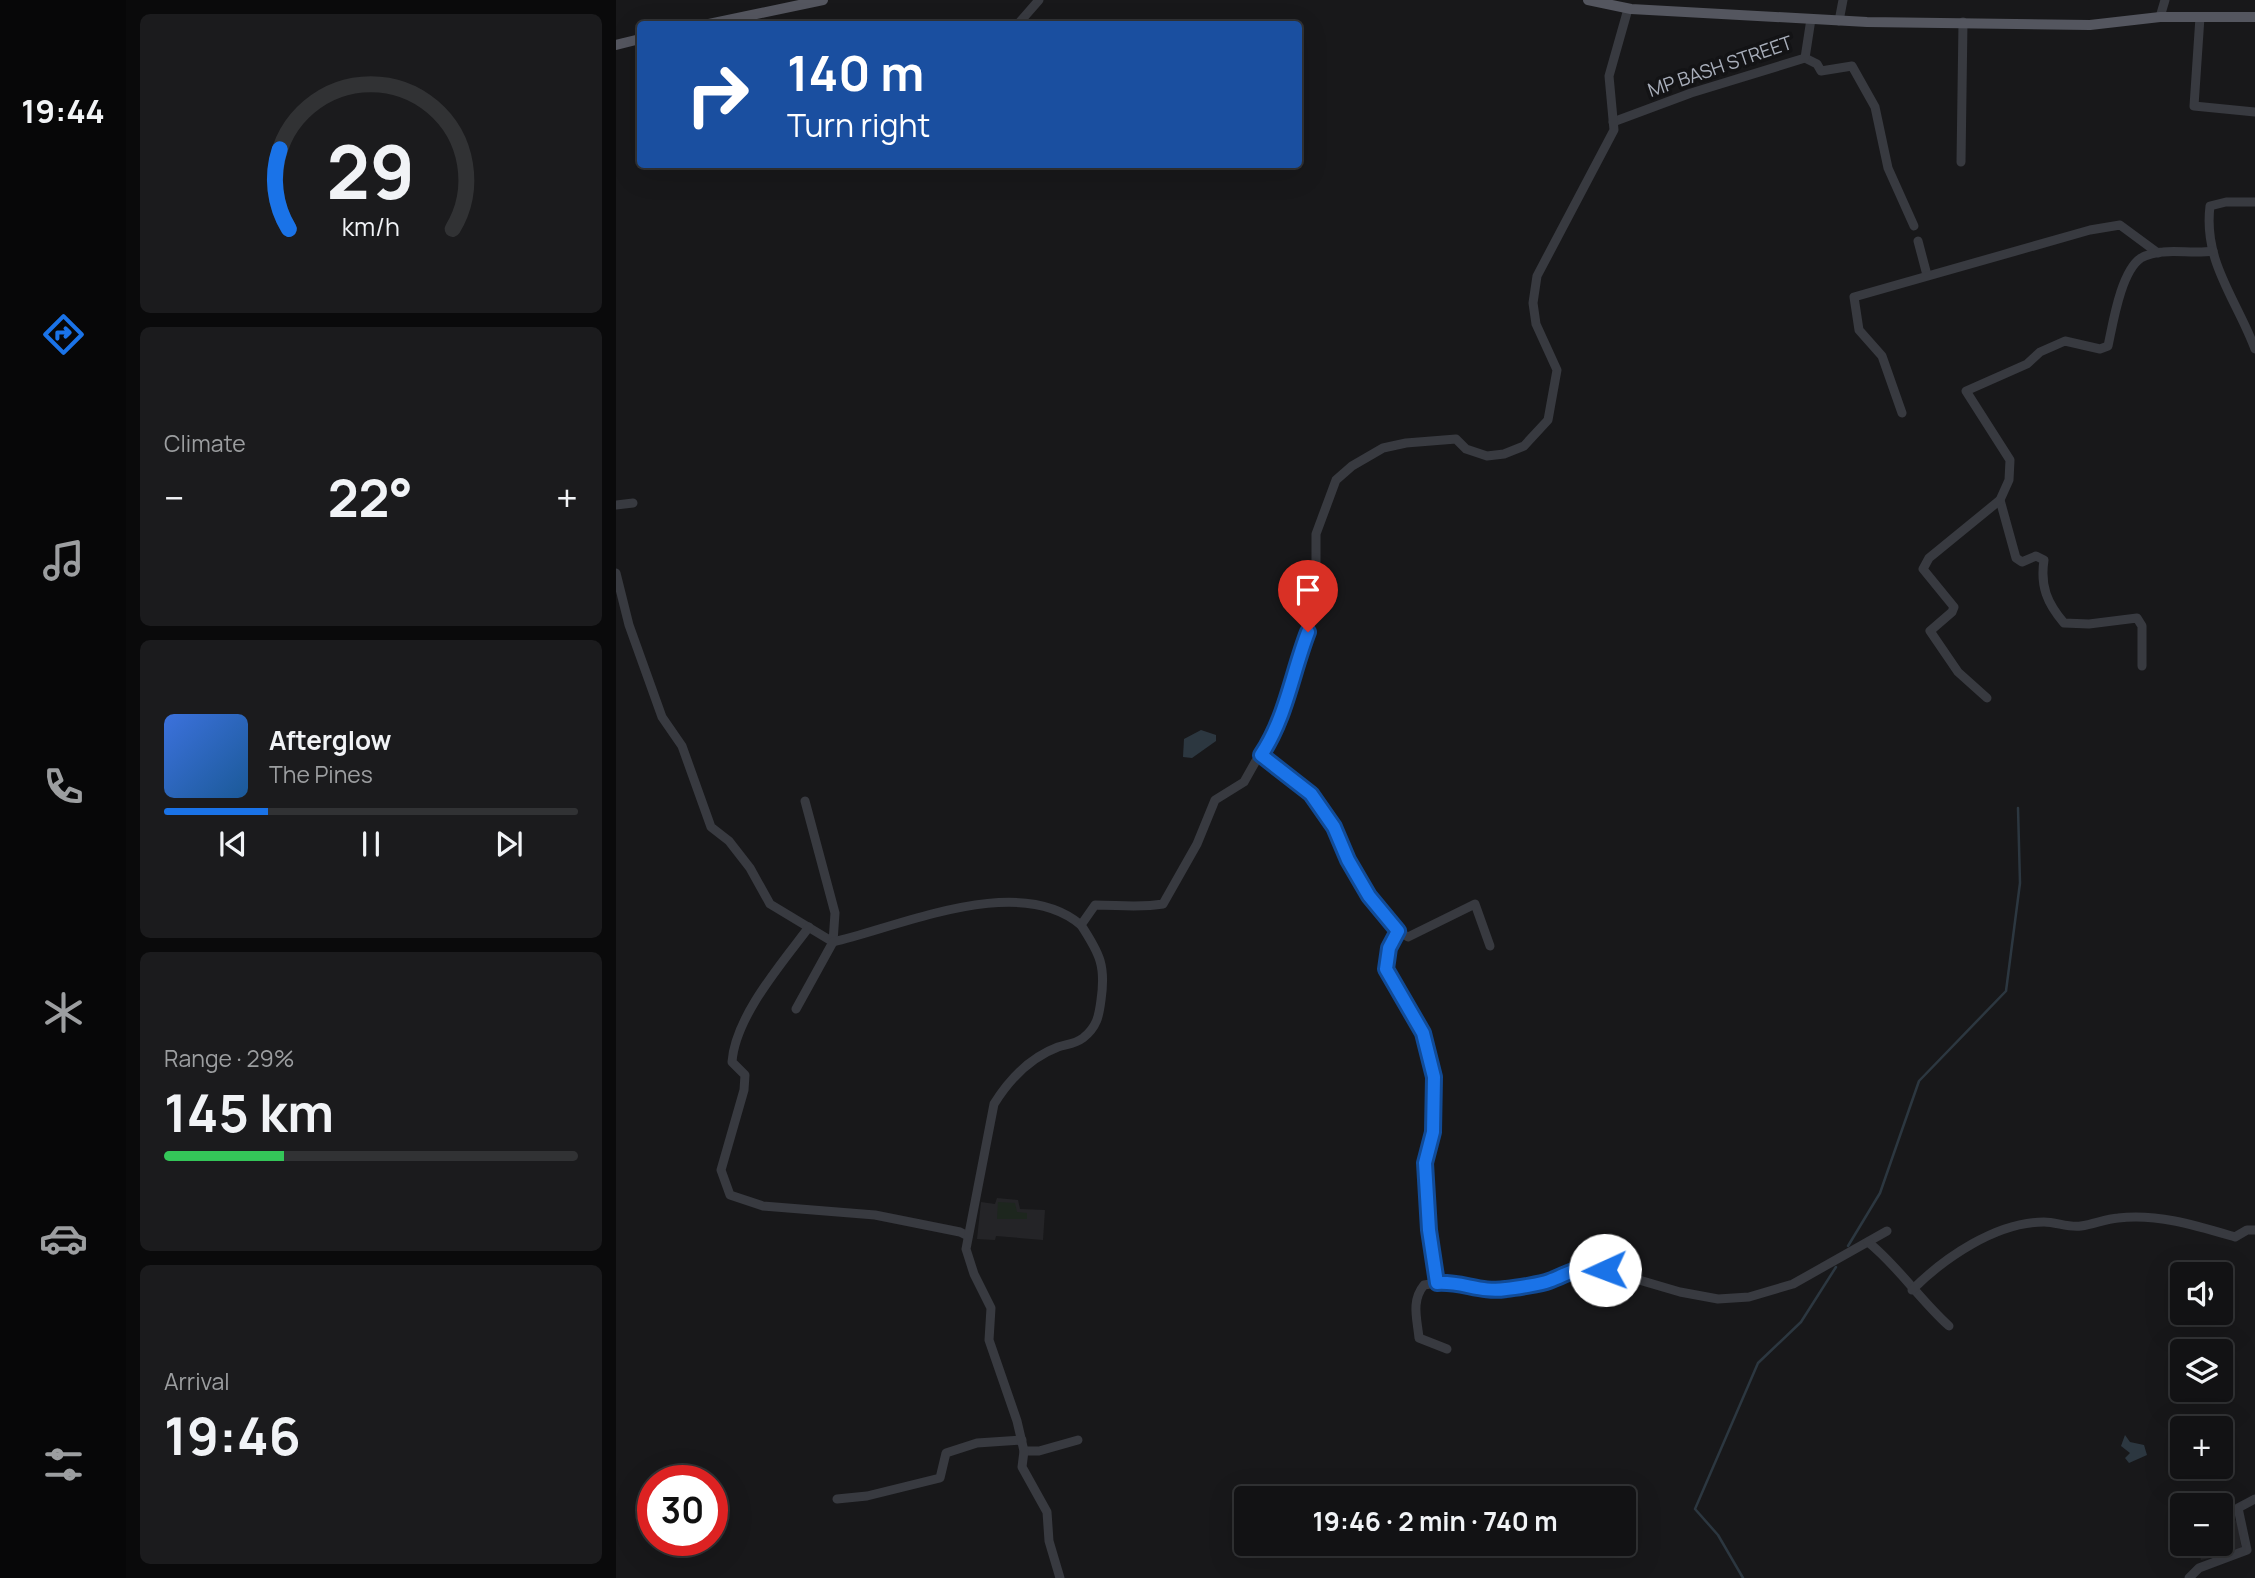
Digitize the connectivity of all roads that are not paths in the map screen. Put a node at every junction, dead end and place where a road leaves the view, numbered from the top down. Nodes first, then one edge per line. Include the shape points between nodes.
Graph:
1 (821, 0) edge
2 (1039, 0) edge
3 (1588, 0) edge
4 (1843, 0) edge
5 (2165, 0) edge
6 (1600, 1) edge
7 (1629, 9) junction
8 (2160, 17) junction
9 (2200, 17) junction
10 (2255, 17) edge
11 (1811, 19) junction
12 (723, 21) edge
13 (1021, 21) edge
14 (1839, 21) junction
15 (1963, 22) junction
16 (637, 40) edge
17 (616, 44) edge
18 (1805, 58) junction
19 (2255, 111) edge
20 (1613, 122) junction
21 (1961, 162) dead end
22 (2255, 202) edge
23 (1914, 226) dead end
24 (1918, 242) dead end
25 (2213, 251) junction
26 (2158, 253) junction
27 (1927, 275) junction
28 (2255, 349) edge
29 (1902, 413) dead end
30 (2000, 500) junction
31 (633, 503) dead end
32 (616, 505) edge
33 (616, 573) edge
34 (2142, 666) dead end
35 (1987, 698) dead end
36 (1261, 755) junction
37 (805, 801) dead end
38 (1082, 925) junction
39 (809, 928) junction
40 (1398, 931) junction
41 (833, 942) junction
42 (1490, 946) dead end
43 (796, 1009) dead end
44 (2255, 1230) edge
45 (1887, 1231) dead end
46 (968, 1236) junction
47 (1867, 1242) junction
48 (1437, 1283) junction
49 (1912, 1290) junction
50 (1949, 1326) dead end
51 (1447, 1349) dead end
52 (1021, 1440) junction
53 (1078, 1440) dead end
54 (1024, 1451) junction
55 (837, 1499) dead end
56 (2255, 1499) edge
57 (1060, 1578) edge
58 (2189, 1578) edge

1 - 12 main road
2 - 13 street
3 - 6 main road
4 - 14 street
5 - 8 street
6 - 7 main road
7 - 11 main road
7 - 20 street via 1609,76
8 - 9 main road
8 - 15 main road via 2090,25
9 - 10 main road
9 - 19 street via 2194,106
11 - 14 main road
11 - 18 street, MP BASH STREET
14 - 15 main road
15 - 21 street
16 - 17 main road
18 - 20 street, MP BASH STREET
18 - 23 street via 1821,71 1852,66 1875,107 1888,168
20 - 36 street via 1614,130 1537,276 1536,324 1557,370 1548,419 1524,446 1504,453 1487,456 1466,449 1456,439 1406,443 1383,448 1336,480 1316,534 1316,610 1289,682 1284,711
22 - 25 street via 2210,206
24 - 27 street
25 - 26 street
25 - 28 street via 2223,285
26 - 27 street via 2120,225
26 - 30 street via 2141,258 2128,275 2108,345 2100,349 2065,341 1966,391 2010,460 2009,480
27 - 29 street via 1854,297 1859,330 1882,356
30 - 34 street via 2016,558 2022,562 2036,556 2044,560 2046,596 2064,623 2137,618 2142,626
30 - 35 street via 1929,558 1923,569 1954,607 1930,631 1958,671
31 - 32 street
33 - 39 street via 662,717 682,746 711,827 729,841 771,904
36 - 38 street via 1244,782 1215,800 1197,844 1163,904 1142,908 1095,905
36 - 40 street via 1311,794 1334,827 1369,896
37 - 41 street via 835,913
38 - 41 street via 1068,914 1041,908 977,902
38 - 46 street via 1096,948 1105,983 1100,1015 1075,1044 1057,1048 1026,1066 994,1104
39 - 41 street
39 - 46 street via 733,1041 732,1062 745,1075 721,1170 730,1195 763,1206 875,1216
40 - 42 street via 1408,937 1475,904
40 - 48 street via 1386,969 1423,1033 1434,1077 1433,1132 1425,1163
41 - 43 street
44 - 49 street via 2235,1237 2163,1218 2120,1217 2079,1227 2042,1222 2006,1230 1964,1248
45 - 47 street
46 - 52 street via 974,1274 991,1308 989,1340
47 - 48 street via 1793,1284 1749,1297 1718,1299 1680,1292 1588,1265 1546,1283 1506,1289 1475,1290 1456,1282
47 - 49 street
48 - 51 street via 1424,1285 1414,1306 1419,1338
49 - 50 street
52 - 54 street
52 - 55 street via 976,1443 946,1453 940,1478
53 - 54 street
54 - 57 street via 1022,1467 1047,1512 1049,1541
56 - 58 street via 2238,1508 2248,1550 2199,1568

